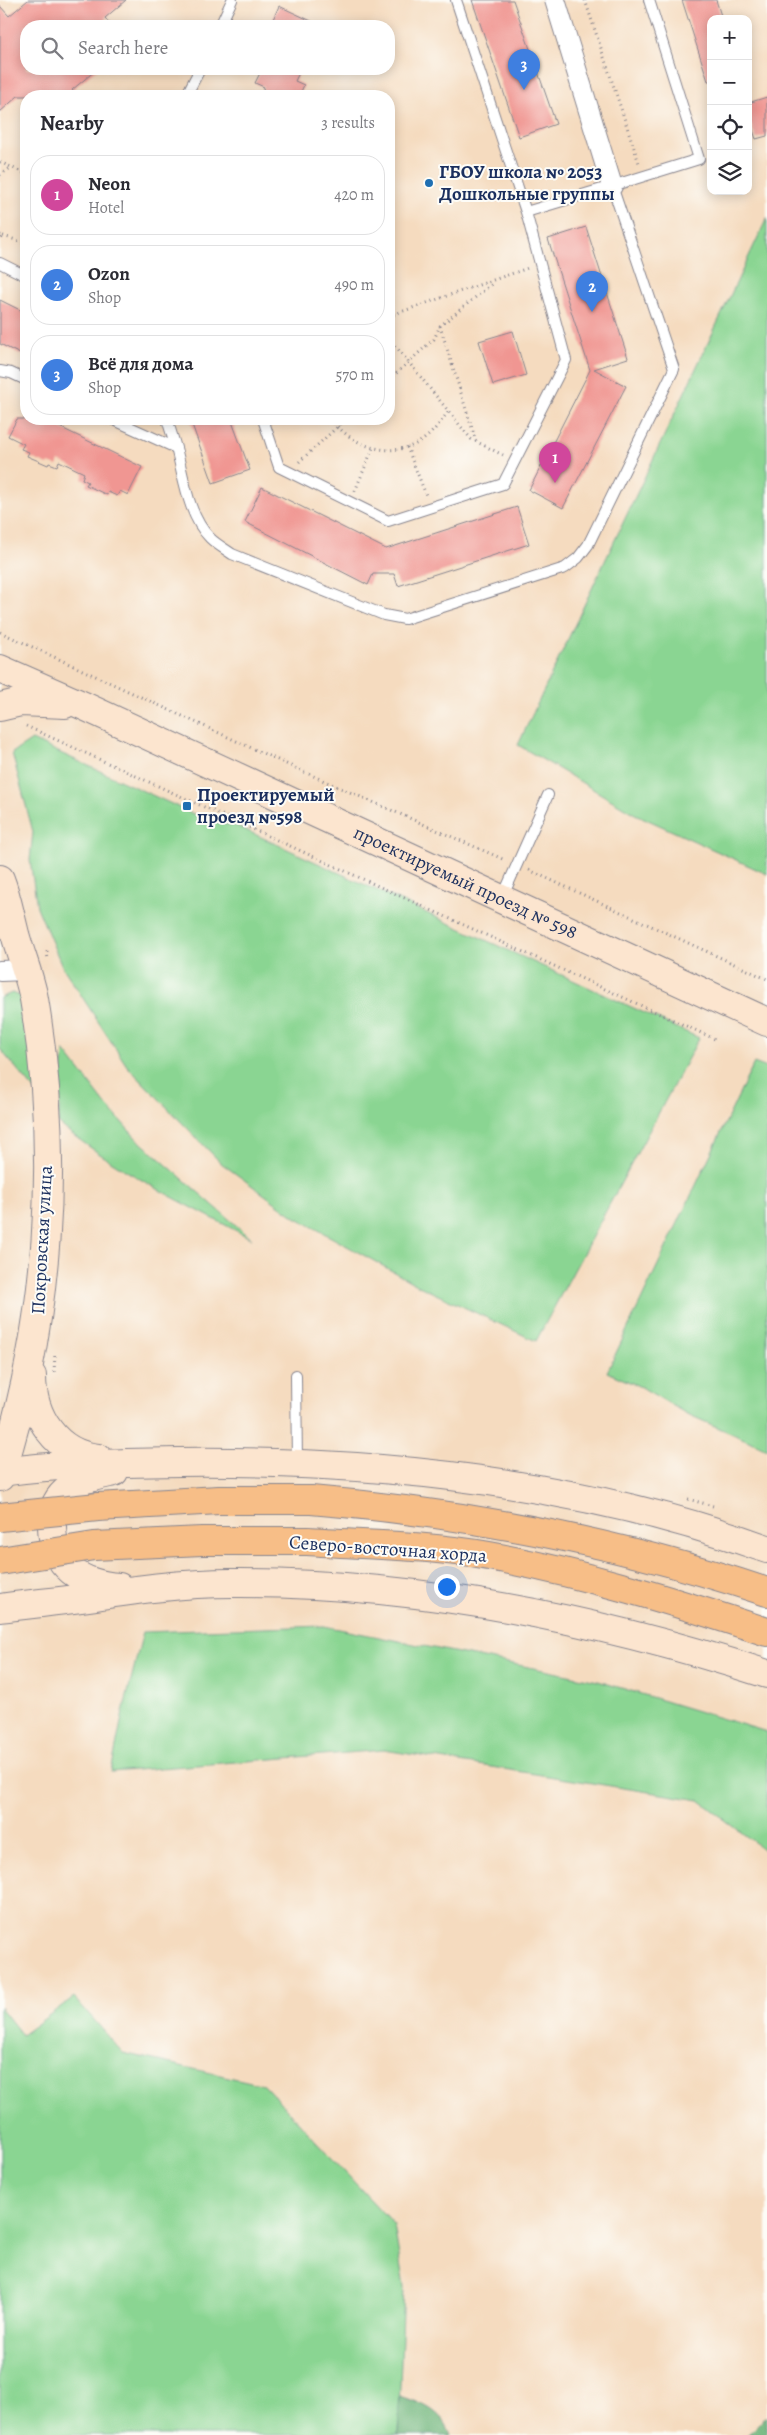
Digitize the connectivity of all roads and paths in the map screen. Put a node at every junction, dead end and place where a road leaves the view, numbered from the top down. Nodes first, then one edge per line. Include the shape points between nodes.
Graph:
1 (232, 0) edge
2 (456, 0) edge
3 (555, 0) edge
4 (585, 0) edge
5 (649, 0) edge
6 (223, 20) edge
7 (197, 75) edge
8 (189, 90) edge
9 (0, 162) edge
10 (12, 167) junction
11 (20, 171) edge
12 (0, 175) edge
13 (643, 176) junction
14 (612, 186) junction
15 (526, 212) junction
16 (1, 235) edge
17 (0, 241) edge
18 (20, 241) edge
19 (0, 263) edge
20 (540, 263) junction
21 (20, 273) edge
22 (496, 281) junction
23 (395, 314) edge
24 (440, 326) junction
25 (395, 346) edge
26 (408, 362) junction
27 (0, 371) edge
28 (395, 374) edge
29 (20, 377) edge
30 (448, 412) junction
31 (125, 425) edge
32 (169, 425) edge
33 (265, 425) edge
34 (339, 425) edge
35 (337, 427) junction
36 (476, 441) junction
37 (406, 447) junction
38 (176, 448) junction
39 (373, 448) junction
40 (515, 460) junction
41 (288, 472) junction
42 (350, 502) junction
43 (432, 508) junction
44 (0, 632) edge
45 (0, 670) edge
46 (84, 706) junction
47 (0, 707) edge
48 (23, 724) dead end
49 (548, 795) dead end
50 (516, 864) junction
51 (0, 879) edge
52 (502, 899) junction
53 (13, 971) edge
54 (767, 979) edge
55 (767, 1022) edge
56 (718, 1040) dead end
57 (33, 1352) junction
58 (296, 1375) dead end
59 (152, 1463) junction
60 (297, 1464) junction
61 (1, 1474) edge
62 (0, 1517) edge
63 (767, 1549) edge
64 (0, 1561) edge
65 (132, 1589) junction
66 (767, 1592) edge
67 (0, 1608) edge
68 (767, 1632) edge
69 (767, 1674) edge

1 - 6 lane
2 - 15 lane
3 - 14 street
4 - 13 path
5 - 13 lane via 699,159
7 - 8 lane
9 - 10 path
10 - 11 path
10 - 12 path
13 - 14 lane
14 - 15 lane
14 - 38 lane via 674,369 588,545 565,568 405,619 384,615 232,554 209,538 195,518
15 - 20 lane
16 - 17 path
16 - 18 path
19 - 21 lane
20 - 22 path
20 - 40 lane via 566,360
22 - 23 path
22 - 24 path
24 - 26 path via 434,339
24 - 36 path
25 - 26 path
26 - 28 path
26 - 30 path
27 - 29 lane
30 - 36 path
30 - 37 path via 434,430
31 - 38 lane
32 - 38 lane
33 - 41 lane via 279,467
34 - 35 path
35 - 39 path via 351,439
35 - 41 path
36 - 40 path
37 - 39 path
37 - 43 path
39 - 42 path
40 - 43 lane via 503,484
41 - 42 lane
42 - 43 lane via 388,522
44 - 50 path via 294,768
45 - 46 main road, проектируемый проезд № 598
46 - 47 main road via 21,702
46 - 52 main road, проектируемый проезд № 598
48 - 56 path
49 - 50 lane
50 - 52 lane
50 - 54 path
51 - 53 main road, Покровская улица
52 - 55 main road, проектируемый проезд № 598
53 - 57 main road, Покровская улица via 34,998 46,1124 47,1216 42,1297
57 - 59 main road via 32,1391 39,1415 60,1444 89,1457
57 - 61 main road, Покровская улица
58 - 60 lane
59 - 60 main road
59 - 61 main road via 70,1464
59 - 65 main road via 86,1478 65,1491 55,1505 51,1521 52,1541 58,1557 74,1573 86,1580
60 - 63 main road via 370,1468 496,1482 600,1502 730,1535
62 - 66 highway, Северо-восточная хорда, bridge via 219,1500 311,1500 395,1507 596,1542
64 - 68 highway, Северо-восточная хорда, bridge via 94,1546 307,1541 397,1546 488,1556 588,1579 696,1608
65 - 67 main road
65 - 69 main road via 232,1583 394,1590 576,1621 684,1647

